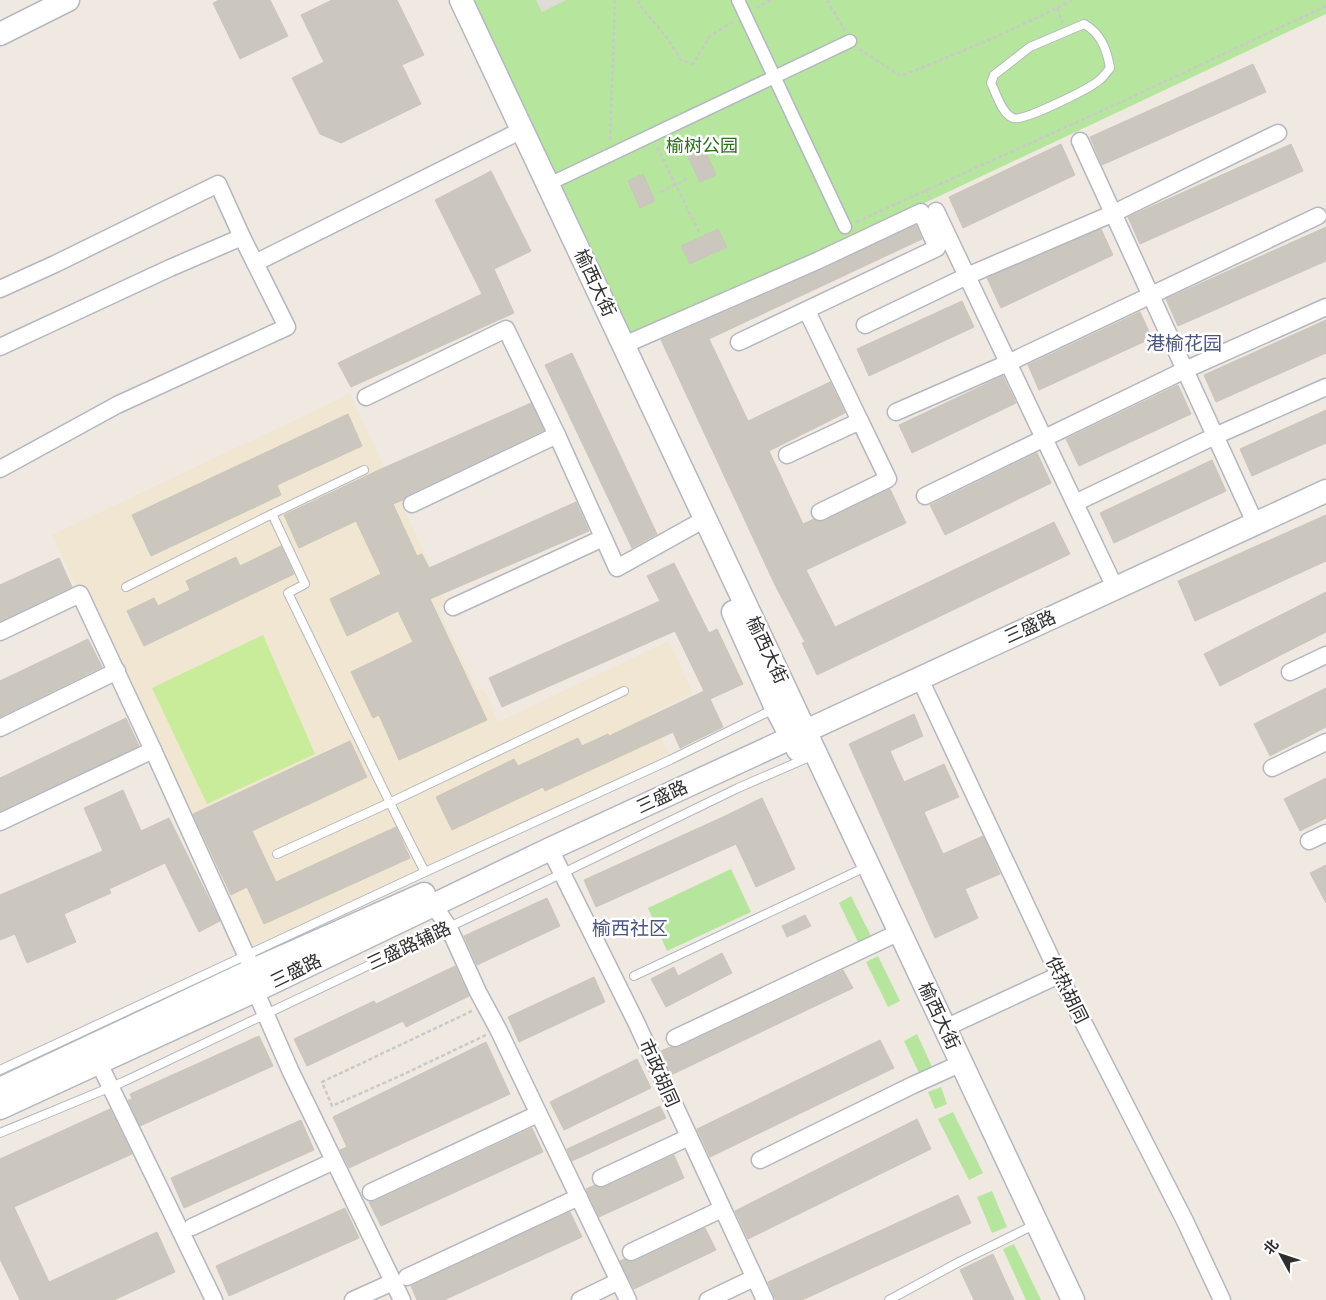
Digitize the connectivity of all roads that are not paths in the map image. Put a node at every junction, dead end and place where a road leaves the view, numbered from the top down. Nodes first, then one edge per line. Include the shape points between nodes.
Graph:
1 (37, 0) edge
2 (68, 0) edge
3 (451, 0) edge
4 (461, 0) edge
5 (738, 0) edge
6 (0, 18) edge
7 (1067, 31) joint
8 (0, 34) edge
9 (850, 40) road end
10 (774, 77) junction
11 (516, 132) junction
12 (1278, 133) dead end
13 (1080, 141) dead end
14 (549, 184) junction
15 (936, 211) dead end
16 (1114, 213) junction
17 (1318, 216) dead end
18 (845, 227) road end
19 (242, 237) junction
20 (254, 263) junction
21 (967, 276) junction
22 (0, 289) edge
23 (1151, 295) junction
24 (1326, 308) edge
25 (807, 310) junction
26 (865, 325) dead end
27 (738, 342) dead end
28 (624, 345) junction
29 (0, 347) edge
30 (1008, 363) junction
31 (1185, 370) junction
32 (1326, 387) edge
33 (366, 397) dead end
34 (896, 412) dead end
35 (860, 421) junction
36 (557, 435) junction
37 (1215, 436) junction
38 (1044, 438) junction
39 (787, 455) dead end
40 (2, 464) edge
41 (364, 470) dead end
42 (1326, 479) edge
43 (1326, 491) edge
44 (925, 496) dead end
45 (1075, 503) junction
46 (412, 504) dead end
47 (820, 512) dead end
48 (272, 514) junction
49 (1251, 514) junction
50 (700, 522) junction
51 (603, 538) junction
52 (1110, 577) junction
53 (126, 587) dead end
54 (453, 606) dead end
55 (0, 632) edge
56 (1326, 655) edge
57 (116, 671) junction
58 (1290, 672) dead end
59 (920, 677) junction
60 (624, 691) dead end
61 (791, 720) junction
62 (0, 728) edge
63 (1326, 742) edge
64 (154, 750) junction
65 (809, 757) junction
66 (1272, 768) dead end
67 (389, 803) junction
68 (0, 822) edge
69 (1326, 832) edge
70 (1309, 840) dead end
71 (550, 849) junction
72 (277, 854) dead end
73 (863, 868) junction
74 (425, 872) junction
75 (563, 873) junction
76 (433, 904) junction
77 (449, 928) junction
78 (889, 937) junction
79 (1059, 975) junction
80 (254, 976) junction
81 (634, 976) dead end
82 (264, 1014) junction
83 (945, 1028) junction
84 (675, 1038) dead end
85 (95, 1054) junction
86 (953, 1067) junction
87 (0, 1070) edge
88 (111, 1086) junction
89 (0, 1089) edge
90 (0, 1108) edge
91 (538, 1114) junction
92 (0, 1133) edge
93 (689, 1137) junction
94 (760, 1160) dead end
95 (334, 1161) junction
96 (601, 1178) dead end
97 (370, 1192) dead end
98 (580, 1197) junction
99 (722, 1209) junction
100 (192, 1227) dead end
101 (1030, 1227) junction
102 (631, 1252) dead end
103 (754, 1278) junction
104 (400, 1280) junction
105 (619, 1281) junction
106 (214, 1300) edge
107 (353, 1300) edge
108 (402, 1300) edge
109 (580, 1300) edge
110 (628, 1300) edge
111 (708, 1300) edge
112 (765, 1300) edge
113 (889, 1300) edge
114 (1062, 1300) edge
115 (1073, 1300) edge
116 (1222, 1300) edge

1 - 6 main road
2 - 8 main road
3 - 11 main road, 榆西大街
4 - 11 main road, 榆西大街
5 - 10 street
7 - 7 lane via 1030,47 994,75 991,83 1006,113 1014,119 1022,119 1065,100 1099,81 1110,68 1108,54 1094,30 1084,24
9 - 10 street
10 - 14 street
10 - 18 street
11 - 14 main road, 榆西大街
11 - 20 street
11 - 50 main road, 榆西大街
12 - 16 street
13 - 16 street
14 - 28 main road, 榆西大街
15 - 21 street
16 - 21 street
16 - 23 street
17 - 23 street
19 - 20 street
19 - 22 street via 218,184
19 - 29 street
20 - 40 street via 287,327 117,405
21 - 26 street
21 - 30 street
23 - 30 street
23 - 31 street
24 - 31 street
25 - 27 street
25 - 28 street via 937,248 921,212
25 - 35 street
28 - 50 main road, 榆西大街
30 - 34 street
30 - 38 street
31 - 37 street
31 - 38 street
32 - 37 street
33 - 36 street via 506,330
35 - 39 street
35 - 47 street via 888,479
36 - 46 street
36 - 51 street
37 - 45 street
37 - 49 street
38 - 44 street
38 - 45 street
41 - 48 lane
42 - 49 main road, 三盛路
43 - 59 main road, 三盛路
45 - 52 street
48 - 53 lane
48 - 67 lane via 305,584 288,593
49 - 52 main road, 三盛路
50 - 51 street via 618,568
50 - 61 main road, 榆西大街
51 - 54 street
52 - 61 main road, 三盛路
55 - 57 street via 80,594
56 - 58 street
57 - 62 street
57 - 64 street
59 - 61 main road, 三盛路
59 - 79 street, 供热胡同
60 - 67 lane
61 - 65 main road, 榆西大街
61 - 71 main road, 三盛路
61 - 74 lane via 670,760
61 - 80 main road, 三盛路 via 416,896
63 - 66 street
64 - 68 street
64 - 80 street
65 - 73 main road, 榆西大街
65 - 75 lane, 三盛路辅路
67 - 72 lane
67 - 74 lane
69 - 70 street
71 - 75 street, 市政胡同
71 - 76 main road, 三盛路
73 - 78 main road, 榆西大街
73 - 81 lane
73 - 83 main road, 榆西大街
74 - 80 lane
75 - 77 lane, 三盛路辅路
75 - 93 street, 市政胡同
76 - 77 street
76 - 80 main road, 三盛路
77 - 82 lane, 三盛路辅路
77 - 91 street
78 - 84 street
78 - 86 main road, 榆西大街
79 - 83 street
79 - 116 street, 供热胡同
80 - 82 street
80 - 85 main road, 三盛路
80 - 87 lane
82 - 88 lane, 三盛路辅路
82 - 95 street
83 - 115 main road, 榆西大街
85 - 88 street
85 - 89 main road, 三盛路
85 - 90 main road, 三盛路
86 - 94 street
86 - 101 main road, 榆西大街
88 - 92 lane, 三盛路辅路
88 - 106 street
91 - 97 street
91 - 98 street
93 - 96 street
93 - 99 street, 市政胡同
95 - 100 street
95 - 104 street
98 - 104 street
98 - 105 street
99 - 102 street
99 - 103 street, 市政胡同
101 - 113 lane
101 - 114 main road, 榆西大街
103 - 111 street
103 - 112 street, 市政胡同
104 - 107 street
104 - 108 street
105 - 109 street
105 - 110 street

